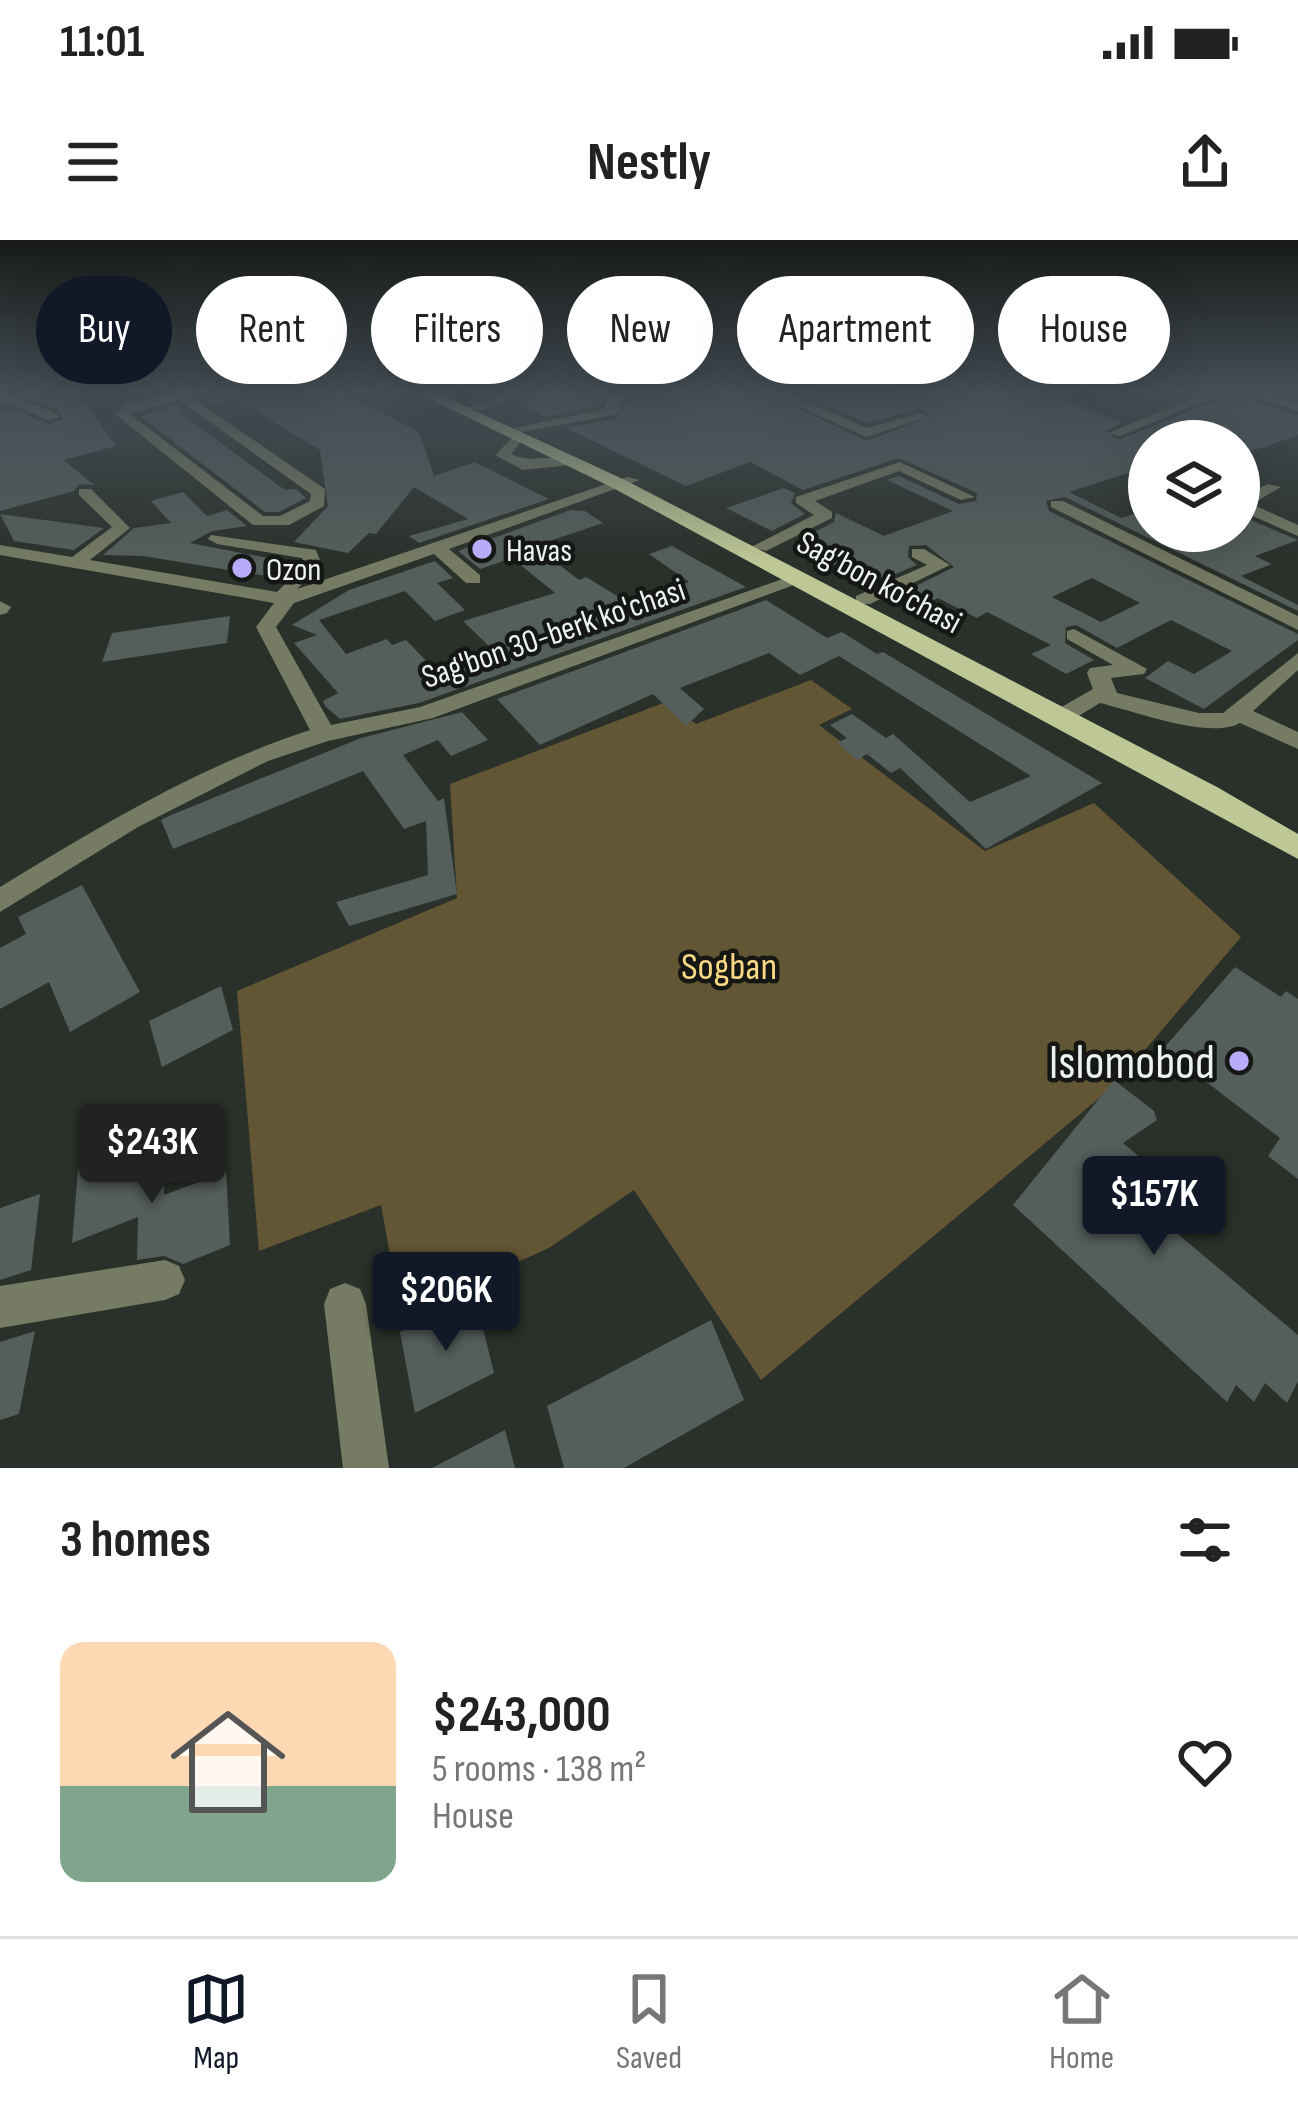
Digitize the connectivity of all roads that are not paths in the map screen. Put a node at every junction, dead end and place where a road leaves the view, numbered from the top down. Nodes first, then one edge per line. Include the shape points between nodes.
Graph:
1 (166, 448) edge
2 (260, 448) edge
3 (510, 448) edge
4 (532, 448) edge
5 (547, 448) edge
6 (551, 448) edge
7 (571, 461) junction
8 (543, 464) junction
9 (626, 482) junction
10 (1273, 487) dead end
11 (85, 492) dead end
12 (1260, 494) edge
13 (587, 496) junction
14 (967, 497) dead end
15 (1057, 504) dead end
16 (1260, 514) edge
17 (1298, 531) edge
18 (217, 539) dead end
19 (760, 547) junction
20 (438, 548) junction
21 (0, 550) edge
22 (918, 553) dead end
23 (75, 563) junction
24 (473, 579) dead end
25 (801, 579) junction
26 (282, 598) junction
27 (863, 600) junction
28 (1298, 624) edge
29 (1074, 635) dead end
30 (1298, 659) edge
31 (1107, 697) junction
32 (1066, 712) junction
33 (1238, 712) junction
34 (323, 734) junction
35 (1298, 741) edge
36 (1298, 825) edge
37 (1298, 848) edge
38 (0, 901) edge
39 (165, 1280) dead end
40 (345, 1304) dead end
41 (0, 1307) edge
42 (366, 1468) edge

1 - 2 street via 259,521 283,520 318,503 319,492
3 - 8 street via 502,455 523,466
4 - 8 main road
5 - 7 main road, Sag’bon ko’chasi
6 - 9 main road, Sag’bon ko’chasi
7 - 8 street
7 - 9 main road, Sag’bon ko’chasi
8 - 13 main road
9 - 13 street
9 - 19 main road, Sag’bon ko’chasi
9 - 25 main road, Sag’bon ko’chasi
10 - 12 street
11 - 23 street via 122,528
13 - 20 street
14 - 19 street via 900,466 802,500 826,515
15 - 28 street
16 - 17 street
18 - 26 street via 310,554 314,566
19 - 27 main road, Sag’bon ko’chasi
20 - 24 street
20 - 26 street
21 - 23 street
22 - 27 street via 941,565
23 - 26 street
25 - 32 main road, Sag’bon ko’chasi
25 - 34 street, Sag'bon 30-berk ko'chasi via 425,713
26 - 34 street via 266,627
27 - 32 main road, Sag’bon ko’chasi
29 - 31 street via 1136,669 1098,673
30 - 33 street
31 - 32 street
31 - 33 street via 1199,720 1228,721
32 - 36 main road, Sag’bon ko’chasi
32 - 37 main road, Sag’bon ko’chasi
33 - 35 street
34 - 38 street, Sag'bon 30-berk ko'chasi via 260,755 129,820
39 - 41 street
40 - 42 street

